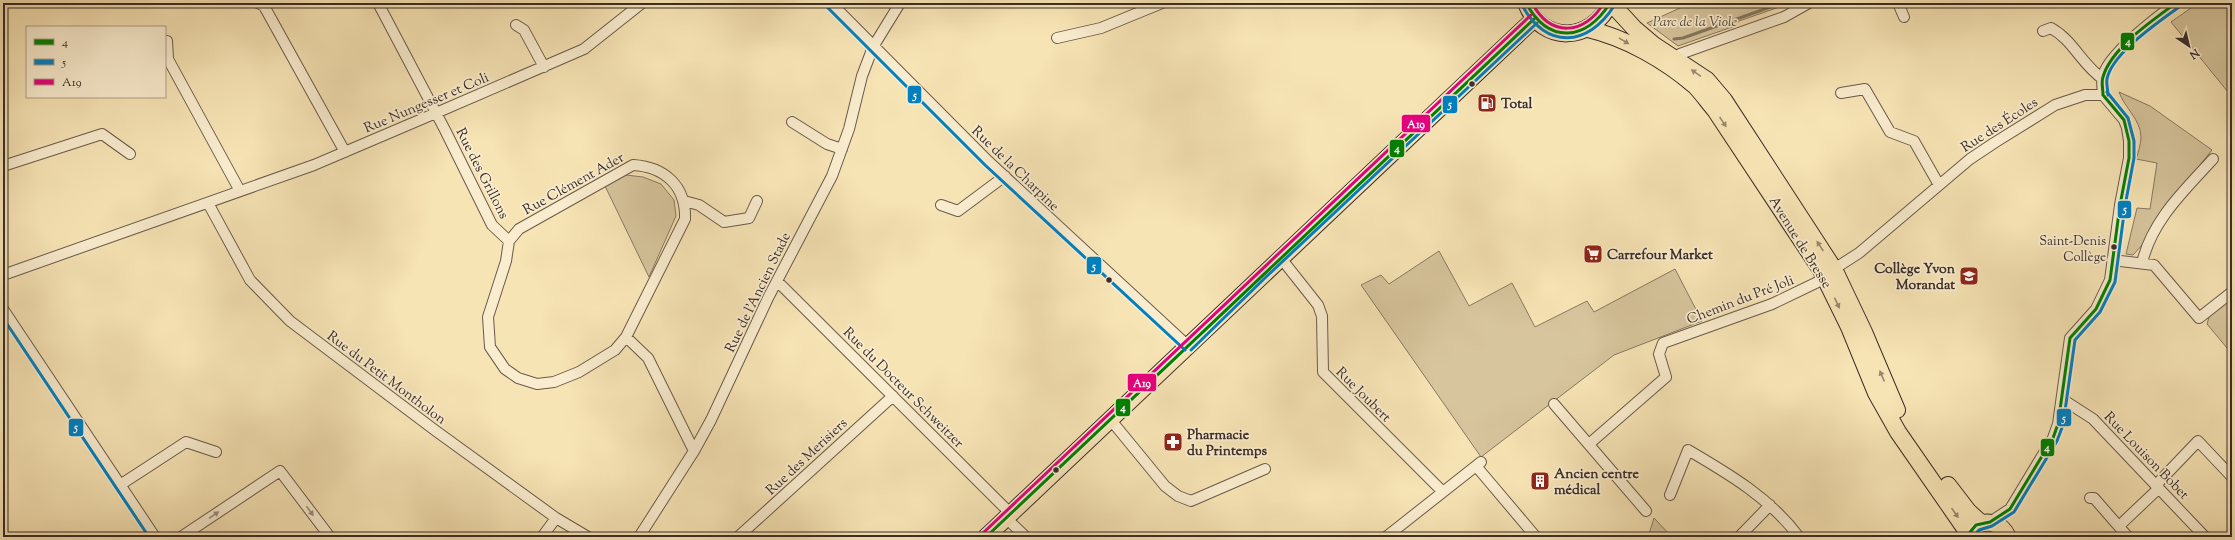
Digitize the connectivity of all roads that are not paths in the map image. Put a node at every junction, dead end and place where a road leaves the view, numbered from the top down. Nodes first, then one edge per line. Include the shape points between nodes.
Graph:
1 (258, 3) edge
2 (378, 3) edge
3 (642, 3) edge
4 (831, 3) edge
5 (900, 3) edge
6 (1162, 3) edge
7 (1526, 3) edge
8 (1610, 3) edge
9 (1809, 3) edge
10 (1898, 3) edge
11 (2176, 3) edge
12 (1904, 16) dead end
13 (1534, 19) junction
14 (516, 25) dead end
15 (1588, 29) junction
16 (2043, 31) dead end
17 (1057, 38) dead end
18 (167, 41) dead end
19 (873, 47) junction
20 (1672, 63) junction
21 (544, 67) junction
22 (2103, 80) junction
23 (1841, 93) dead end
24 (2103, 95) junction
25 (436, 113) junction
26 (792, 122) dead end
27 (842, 149) junction
28 (345, 152) junction
29 (130, 154) dead end
30 (2213, 159) dead end
31 (3, 166) edge
32 (1005, 176) junction
33 (1939, 185) junction
34 (240, 191) junction
35 (684, 201) junction
36 (757, 202) dead end
37 (208, 203) junction
38 (941, 205) dead end
39 (509, 241) junction
40 (1280, 257) junction
41 (2112, 260) junction
42 (2142, 263) junction
43 (1830, 274) junction
44 (3, 275) edge
45 (777, 280) junction
46 (2232, 292) edge
47 (3, 309) edge
48 (626, 337) junction
49 (1188, 346) junction
50 (893, 396) junction
51 (2062, 399) junction
52 (1554, 404) dead end
53 (1110, 419) junction
54 (1590, 444) junction
55 (694, 451) junction
56 (216, 452) dead end
57 (1265, 469) dead end
58 (2232, 477) edge
59 (120, 485) junction
60 (2158, 486) junction
61 (1442, 491) junction
62 (1670, 495) dead end
63 (2090, 498) dead end
64 (1770, 505) junction
65 (2010, 509) junction
66 (1646, 511) dead end
67 (1008, 515) junction
68 (556, 518) junction
69 (1986, 522) junction
70 (2119, 526) junction
71 (1967, 535) edge
72 (2008, 536) edge
73 (155, 537) edge
74 (181, 537) edge
75 (330, 537) edge
76 (542, 537) edge
77 (588, 537) edge
78 (639, 537) edge
79 (738, 537) edge
80 (986, 537) edge
81 (1026, 537) edge
82 (1386, 537) edge
83 (1536, 537) edge
84 (1739, 537) edge
85 (1799, 537) edge
86 (2128, 537) edge
87 (2205, 537) edge

1 - 28 street via 264,6
2 - 25 street, Rue des Grillons
3 - 21 street, Rue Nungesser et Coli via 584,49
4 - 19 street, Rue de la Charpine
5 - 19 street, Rue de l’Ancien Stade
6 - 17 street via 1100,28
7 - 13 main road
8 - 15 main road via 1597,22
8 - 20 main road, Avenue de Bresse
9 - 20 street via 1784,17 1680,54
10 - 12 street
11 - 22 street via 2135,36 2111,62
13 - 15 main road via 1554,31 1566,34
13 - 40 main road
14 - 21 street via 524,30
15 -> 20 main road, Avenue de Bresse via 1618,37
16 - 22 street via 2051,28 2064,35 2093,73
18 - 34 street via 168,59
19 - 27 street, Rue de l’Ancien Stade
19 - 32 street, Rue de la Charpine
20 - 43 main road, Avenue de Bresse via 1715,110
21 - 25 street, Rue Nungesser et Coli
22 - 24 street
23 - 33 street via 1865,89 1890,132 1914,141
24 - 33 street, Rue des Écoles via 2085,96 2055,104 1970,159
24 - 41 street via 2124,120 2129,141 2129,158
25 - 28 street, Rue Nungesser et Coli
25 - 39 street, Rue des Grillons via 492,225
26 - 27 street via 827,144
27 - 45 street, Rue de l’Ancien Stade via 832,176
28 - 34 street, Rue Nungesser et Coli
29 - 31 street via 102,134
30 - 42 street via 2176,199 2154,229 2146,245
32 - 38 street via 958,211
32 - 49 street, Rue de la Charpine
33 - 43 street, Rue des Écoles via 1859,253
34 - 37 street, Rue Nungesser et Coli
35 - 36 street via 699,205 724,222 749,218
35 - 39 street, Rue Clément Ader via 681,190 660,172 632,165 519,230
35 - 48 street, Rue Clément Ader via 685,219
37 - 44 street, Rue Nungesser et Coli
37 - 68 street, Rue du Petit Montholon via 250,280 290,321
39 - 48 street via 506,261 488,317 490,347 505,369 518,378 537,384 554,382 579,372 615,350
40 - 49 main road
40 - 61 street, Rue Joubert via 1318,305 1322,316 1323,372
41 - 42 street
41 - 51 street via 2110,280 2096,308 2070,338
42 - 46 street via 2154,265 2199,318
43 - 54 street, Chemin du Pré Joli via 1772,304 1663,343 1659,354 1666,377
69 -> 43 main road, Avenue de Bresse via 1968,511 1904,426 1861,324
43 -> 71 main road, Avenue de Bresse via 1876,393 1898,432
45 - 50 street, Rue du Docteur Schweitzer
45 - 55 street, Rue de l’Ancien Stade
47 - 59 street
48 - 55 street via 648,358
49 - 53 main road
50 - 67 street, Rue du Docteur Schweitzer
50 - 79 street, Rue des Merisiers
51 - 60 street, Rue Louison Bobet via 2093,419
51 - 65 street via 2053,438
52 - 54 street
53 - 57 street via 1165,486 1178,496 1191,501
53 - 67 main road
54 - 66 street
55 - 78 street, Rue de l’Ancien Stade
56 - 59 street via 186,442
58 - 60 street via 2198,441
59 - 73 street
60 - 70 street
60 - 87 street, Rue Louison Bobet
61 - 82 street
61 - 83 street via 1478,464
62 - 64 street via 1688,450 1723,470
63 - 70 street via 2094,498
64 - 84 street
64 - 85 street
65 - 69 street
65 - 72 street
67 - 80 main road
67 - 81 street, Rue du Docteur Schweitzer
68 - 76 street
68 - 77 street, Rue du Petit Montholon
69 - 71 main road
69 - 72 main road, Avenue de Bresse via 2001,527
70 - 86 street
74 -> 75 street via 280,471

